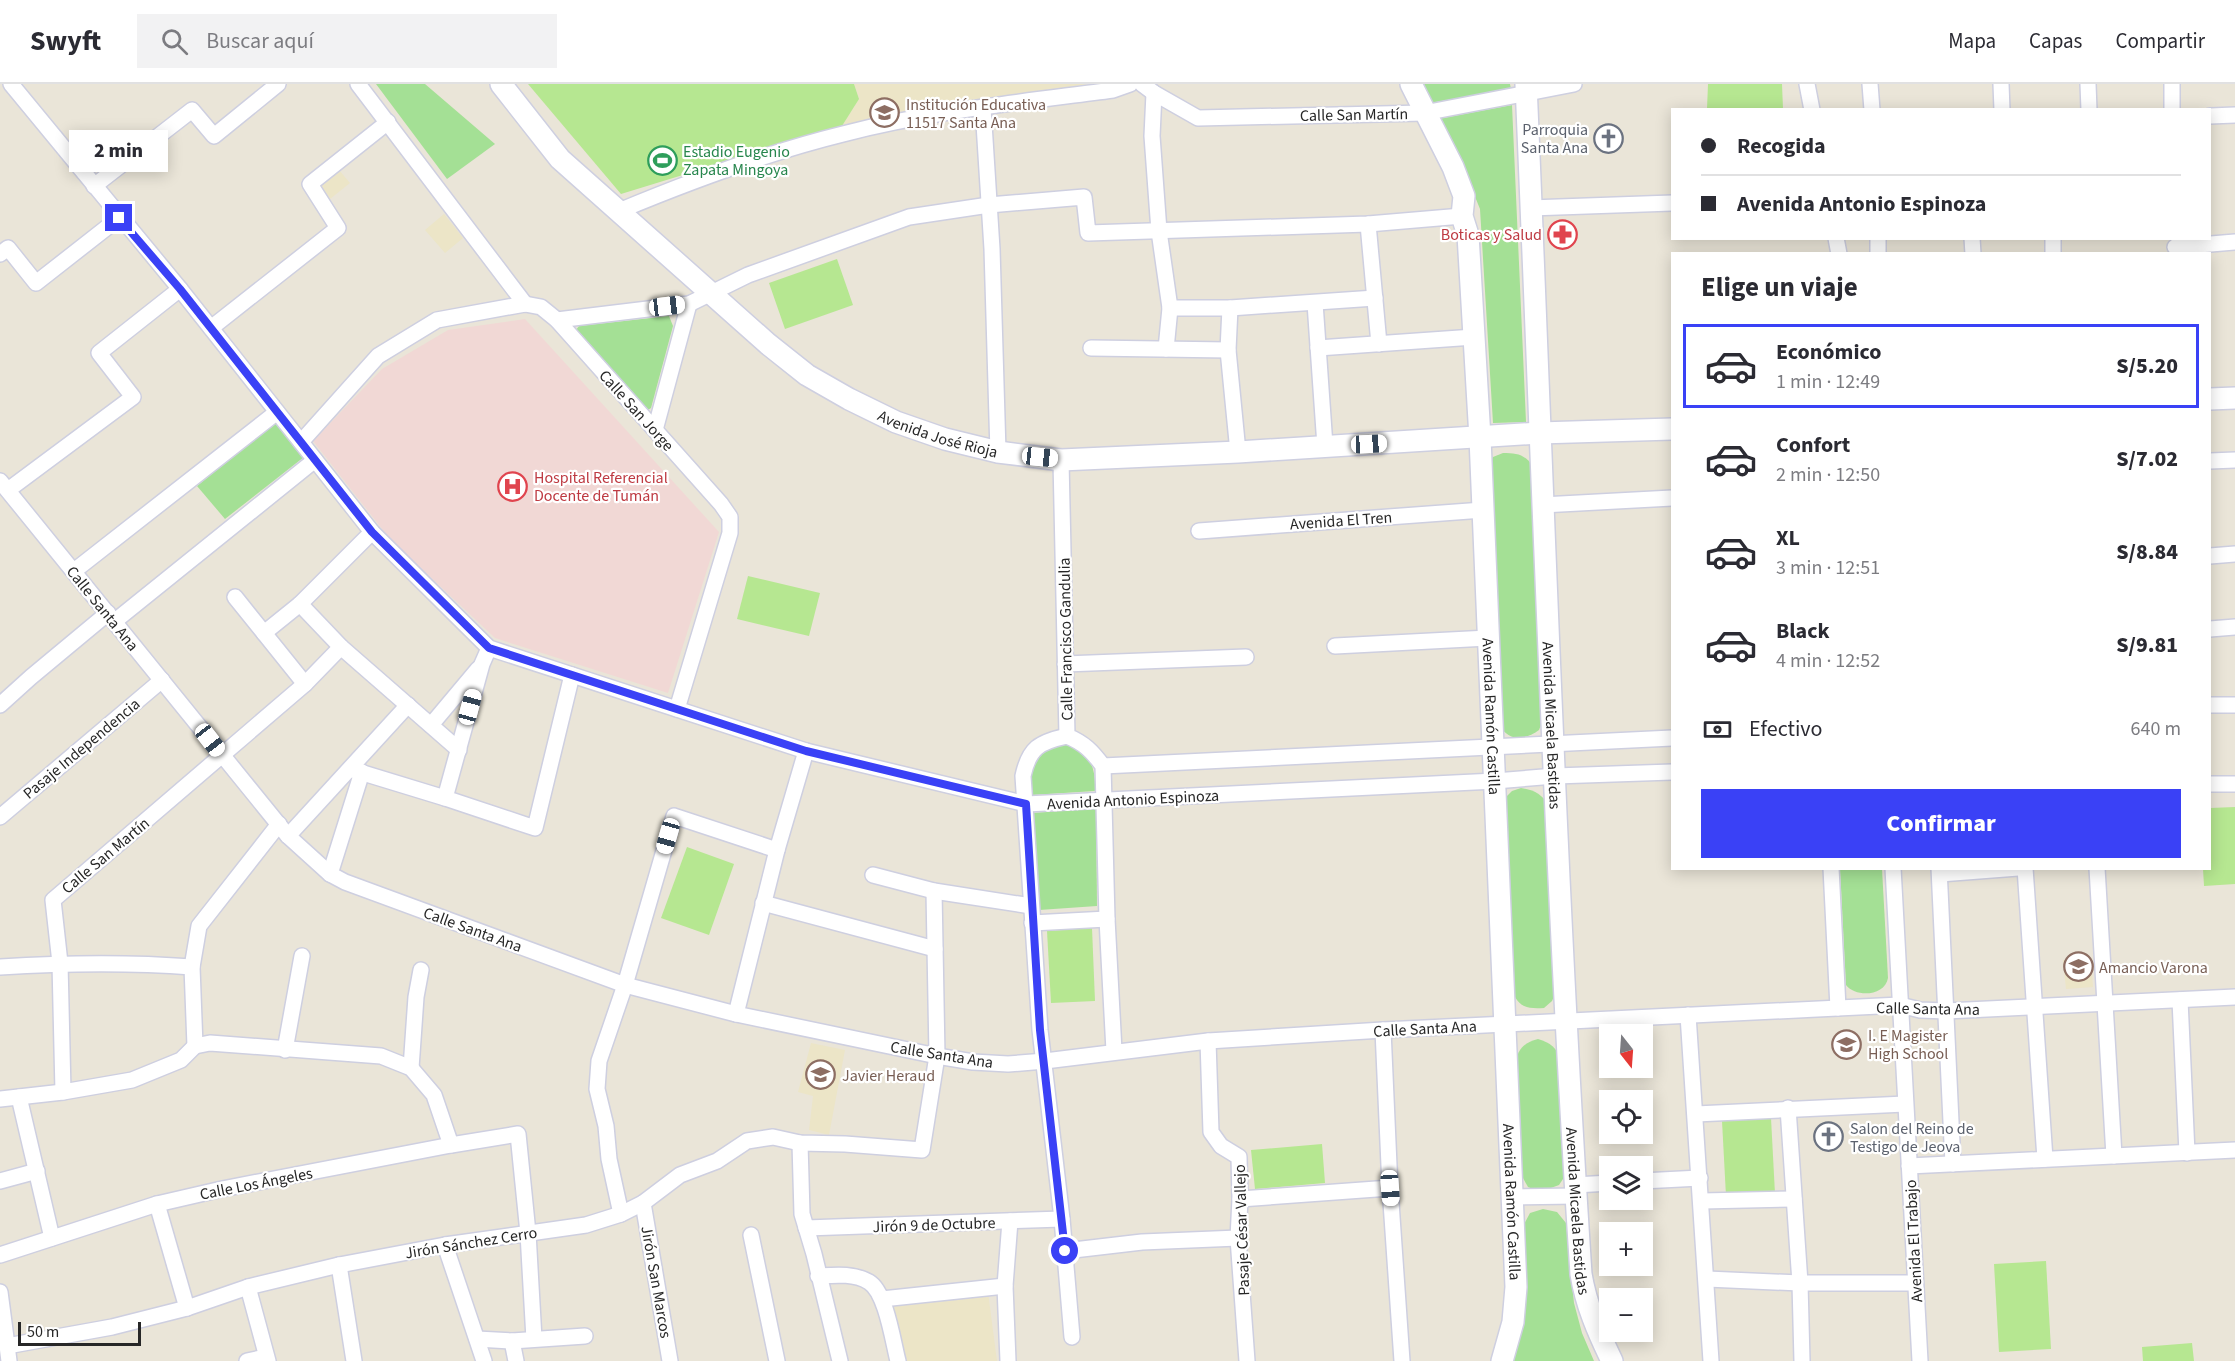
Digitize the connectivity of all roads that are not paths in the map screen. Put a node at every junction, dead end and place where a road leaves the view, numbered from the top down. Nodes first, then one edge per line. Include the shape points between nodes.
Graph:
1 (11, 84) edge
2 (278, 84) edge
3 (358, 84) edge
4 (501, 84) edge
5 (1130, 84) edge
6 (1142, 84) edge
7 (1411, 84) edge
8 (1574, 84) edge
9 (1807, 84) edge
10 (1870, 84) edge
11 (2001, 84) edge
12 (2088, 84) edge
13 (2172, 84) edge
14 (1526, 88) edge
15 (1154, 93) junction
16 (982, 108) junction
17 (1812, 108) edge
18 (1872, 108) edge
19 (2002, 108) edge
20 (2089, 108) edge
21 (2172, 108) edge
22 (1424, 112) junction
23 (2235, 115) edge
24 (2211, 116) edge
25 (388, 122) junction
26 (94, 186) junction
27 (1671, 204) edge
28 (988, 205) junction
29 (1530, 208) junction
30 (619, 212) junction
31 (1462, 216) junction
32 (119, 218) junction
33 (1368, 224) junction
34 (1159, 231) junction
35 (2235, 242) edge
36 (2175, 246) edge
37 (0, 254) edge
38 (180, 289) junction
39 (709, 294) junction
40 (1375, 298) junction
41 (1315, 303) junction
42 (525, 304) junction
43 (689, 304) junction
44 (1170, 308) junction
45 (1230, 308) junction
46 (557, 320) junction
47 (211, 328) junction
48 (1474, 337) junction
49 (1379, 344) junction
50 (1091, 348) dead end
51 (1318, 348) junction
52 (1166, 349) junction
53 (1228, 350) junction
54 (2235, 398) edge
55 (2211, 399) edge
56 (277, 412) junction
57 (1671, 429) edge
58 (655, 430) junction
59 (1539, 433) junction
60 (1480, 438) junction
61 (301, 442) junction
62 (1325, 446) junction
63 (998, 452) junction
64 (1238, 452) junction
65 (315, 460) junction
66 (1061, 460) junction
67 (2235, 460) edge
68 (2211, 461) edge
69 (4, 485) edge
70 (1671, 498) edge
71 (1542, 505) junction
72 (1483, 510) junction
73 (1199, 531) dead end
74 (372, 532) junction
75 (2235, 554) edge
76 (2211, 556) edge
77 (74, 571) junction
78 (235, 597) dead end
79 (300, 604) junction
80 (111, 617) junction
81 (2235, 627) edge
82 (2211, 629) edge
83 (264, 633) junction
84 (1488, 638) junction
85 (1335, 646) dead end
86 (341, 647) junction
87 (489, 648) junction
88 (1246, 657) dead end
89 (482, 664) junction
90 (1065, 664) junction
91 (572, 675) junction
92 (162, 680) junction
93 (305, 684) junction
94 (0, 705) edge
95 (408, 705) junction
96 (2211, 705) edge
97 (2235, 705) edge
98 (677, 709) junction
99 (431, 725) junction
100 (1067, 736) junction
101 (1671, 738) edge
102 (1553, 742) junction
103 (1493, 748) junction
104 (459, 750) junction
105 (806, 751) junction
106 (222, 755) junction
107 (1103, 766) junction
108 (356, 770) junction
109 (1671, 772) edge
110 (1555, 776) junction
111 (1495, 781) junction
112 (2211, 784) edge
113 (2235, 784) edge
114 (445, 798) junction
115 (1104, 800) junction
116 (1026, 804) junction
117 (0, 817) edge
118 (284, 830) junction
119 (777, 850) junction
120 (1831, 870) edge
121 (1893, 870) edge
122 (1965, 870) edge
123 (2025, 870) edge
124 (2097, 870) edge
125 (1939, 871) edge
126 (330, 874) junction
127 (873, 876) dead end
128 (934, 891) junction
129 (764, 903) junction
130 (1031, 906) junction
131 (1107, 919) junction
132 (1032, 922) junction
133 (935, 949) junction
134 (302, 956) dead end
135 (60, 963) junction
136 (0, 967) edge
137 (192, 967) junction
138 (421, 970) dead end
139 (625, 985) junction
140 (2235, 997) edge
141 (2180, 1000) junction
142 (2105, 1004) junction
143 (1900, 1005) junction
144 (1838, 1008) junction
145 (2033, 1008) junction
146 (1946, 1011) junction
147 (736, 1014) junction
148 (1688, 1015) junction
149 (1567, 1022) junction
150 (1504, 1024) junction
151 (1383, 1030) junction
152 (1208, 1041) junction
153 (195, 1046) junction
154 (285, 1050) junction
155 (1114, 1051) junction
156 (937, 1056) junction
157 (1045, 1061) junction
158 (411, 1068) junction
159 (63, 1092) junction
160 (19, 1097) junction
161 (0, 1099) edge
162 (1905, 1104) junction
163 (1788, 1108) junction
164 (1696, 1114) junction
165 (800, 1143) junction
166 (451, 1145) junction
167 (2235, 1150) edge
168 (2187, 1153) junction
169 (2114, 1156) junction
170 (2044, 1159) junction
171 (1953, 1164) junction
172 (1909, 1166) junction
173 (37, 1172) junction
174 (1700, 1178) junction
175 (1653, 1180) edge
176 (0, 1181) edge
177 (1599, 1185) edge
178 (1390, 1188) junction
179 (1576, 1190) junction
180 (1511, 1197) junction
181 (1240, 1199) junction
182 (1794, 1199) junction
183 (1702, 1201) junction
184 (643, 1203) junction
185 (157, 1204) junction
186 (621, 1214) junction
187 (1062, 1219) junction
188 (1010, 1221) junction
189 (806, 1228) junction
190 (528, 1233) junction
191 (752, 1235) dead end
192 (52, 1238) junction
193 (1238, 1238) junction
194 (445, 1245) junction
195 (1065, 1251) junction
196 (0, 1255) edge
197 (339, 1265) junction
198 (818, 1276) junction
199 (1707, 1279) junction
200 (1914, 1282) junction
201 (1800, 1283) junction
202 (1005, 1286) junction
203 (248, 1287) junction
204 (0, 1292) edge
205 (882, 1299) junction
206 (188, 1308) junction
207 (585, 1336) dead end
208 (1072, 1337) dead end
209 (477, 1339) junction
210 (534, 1340) junction
211 (512, 1341) junction
212 (6, 1354) edge
213 (267, 1359) edge
214 (247, 1361) edge
215 (354, 1361) edge
216 (484, 1361) edge
217 (516, 1361) edge
218 (670, 1361) edge
219 (777, 1361) edge
220 (840, 1361) edge
221 (898, 1361) edge
222 (1008, 1361) edge
223 (1247, 1361) edge
224 (1402, 1361) edge
225 (1502, 1361) edge
226 (1612, 1361) edge
227 (1711, 1361) edge
228 (1802, 1361) edge
229 (1920, 1361) edge

1 - 26 street, Avenida Antonio Espinoza
2 - 26 street via 214,136 192,110
3 - 25 street
4 - 30 main road, Avenida José Rioja via 560,159
5 - 16 street via 1113,90
6 - 15 street, Calle San Martín
7 - 22 main road, Avenida Ramón Castilla
8 - 14 street, Calle San Martín
9 - 17 street
10 - 18 street
11 - 19 street
12 - 20 street
13 - 21 street
14 - 22 street, Calle San Martín
14 - 29 main road, Avenida Micaela Bastidas
15 - 22 street, Calle San Martín via 1198,118
15 - 34 street via 1152,136
16 - 28 street
16 - 30 street via 842,134 699,178
22 - 31 main road, Avenida Ramón Castilla via 1464,196
23 - 24 street
25 - 42 street
25 - 47 street via 310,184 338,228
26 - 32 street, Avenida Antonio Espinoza
27 - 29 street
28 - 34 street via 1084,197 1088,233
28 - 39 street via 909,217 748,275
28 - 63 street
29 - 59 main road, Avenida Micaela Bastidas
30 - 39 main road, Avenida José Rioja
31 - 33 street
31 - 48 main road, Avenida Ramón Castilla via 1468,235
32 - 37 street via 36,283 8,248
32 - 38 street, Avenida Antonio Espinoza
33 - 34 street
33 - 40 street
34 - 44 street
35 - 36 street
38 - 47 street, Avenida Antonio Espinoza
38 - 69 street via 99,353 133,397
39 - 43 street
39 - 63 main road, Avenida José Rioja via 807,375 849,399 896,422
40 - 41 street
40 - 49 street
41 - 45 street
41 - 51 street
42 - 46 street, Calle San Jorge via 541,307
42 - 61 street via 437,320 378,356
43 - 46 street
43 - 58 street
44 - 45 street
44 - 52 street
45 - 53 street
46 - 58 street, Calle San Jorge
47 - 56 street, Avenida Antonio Espinoza
48 - 49 street
48 - 60 main road, Avenida Ramón Castilla
49 - 51 street
50 - 52 street
51 - 62 street
52 - 53 street
53 - 64 street
54 - 55 main road
56 - 61 street, Avenida Antonio Espinoza
56 - 77 street
57 - 59 main road, Avenida José Rioja
58 - 98 street, Calle San Jorge via 730,517 730,533
59 - 60 main road, Avenida José Rioja
59 - 71 main road, Avenida Micaela Bastidas
60 - 62 main road, Avenida José Rioja
60 - 72 main road, Avenida Ramón Castilla
61 - 65 street, Avenida Antonio Espinoza
62 - 64 main road, Avenida José Rioja
63 - 66 main road, Avenida José Rioja
64 - 66 main road, Avenida José Rioja
65 - 74 street, Avenida Antonio Espinoza
65 - 80 street
66 - 90 street, Calle Francisco Gandulia
67 - 68 street
69 - 77 street, Calle Santa Ana
70 - 71 street
71 - 102 main road, Avenida Micaela Bastidas
72 - 73 street, Avenida El Tren
72 - 84 main road, Avenida Ramón Castilla
74 - 79 street
74 - 87 street, Avenida Antonio Espinoza
75 - 76 street
77 - 80 street, Calle Santa Ana
78 - 83 street
79 - 83 street
79 - 86 street
80 - 92 street, Calle Santa Ana
80 - 94 street
81 - 82 street
83 - 93 street
84 - 85 street
84 - 103 main road, Avenida Ramón Castilla
86 - 93 street
86 - 95 street
87 - 89 street
87 - 91 street, Avenida Antonio Espinoza
88 - 90 street
89 - 99 street
89 - 104 street
90 - 100 street, Calle Francisco Gandulia
91 - 98 street, Avenida Antonio Espinoza
91 - 114 street via 535,828
92 - 106 street, Calle Santa Ana
92 - 117 street, Pasaje Independencia
93 - 106 street
95 - 99 street
95 - 108 street
96 - 97 street
98 - 105 street, Avenida Antonio Espinoza
99 - 104 street
100 - 107 street, Calle Francisco Gandulia via 1083,743
100 - 116 street via 1037,746 1027,759 1023,776
101 - 102 street, Avenida Antonio Espinoza
102 - 103 street, Avenida Antonio Espinoza
102 - 110 main road, Avenida Micaela Bastidas
103 - 107 street, Avenida Antonio Espinoza
103 - 111 main road, Avenida Ramón Castilla
104 - 114 street
105 - 116 street, Avenida Antonio Espinoza
105 - 119 street
106 - 118 street, Calle Santa Ana
106 - 135 street, Calle San Martín via 53,900
107 - 115 street
108 - 114 street
108 - 118 street
108 - 126 street
109 - 110 street, Avenida Antonio Espinoza
110 - 111 street, Avenida Antonio Espinoza
110 - 149 main road, Avenida Micaela Bastidas
111 - 115 street, Avenida Antonio Espinoza
111 - 150 main road, Avenida Ramón Castilla
112 - 113 street
115 - 116 street, Avenida Antonio Espinoza
115 - 131 street
116 - 130 street
118 - 126 street, Calle Santa Ana
118 - 137 street via 199,926
119 - 129 street
119 - 139 street via 674,816
120 - 144 street
121 - 143 street, Avenida El Trabajo
122 - 125 street
123 - 145 street
124 - 142 street
125 - 146 street
126 - 139 street, Calle Santa Ana
127 - 128 street
128 - 130 street
128 - 133 street
129 - 133 street
129 - 147 street
130 - 132 street
131 - 132 street
131 - 155 street
132 - 157 street
133 - 156 street
134 - 154 street
135 - 136 street
135 - 137 street
135 - 159 street, Calle San Martín
137 - 153 street
138 - 158 street
139 - 147 street, Calle Santa Ana
139 - 186 street via 599,1061 597,1089
140 - 141 street, Calle Santa Ana
141 - 142 street, Calle Santa Ana
141 - 168 street
142 - 145 street, Calle Santa Ana
142 - 169 street
143 - 144 street, Calle Santa Ana
143 - 146 street, Calle Santa Ana
143 - 162 street, Avenida El Trabajo
144 - 148 street, Calle Santa Ana
145 - 146 street, Calle Santa Ana
145 - 170 street
146 - 171 street
147 - 156 street, Calle Santa Ana
148 - 149 street, Calle Santa Ana
148 - 164 street
149 - 150 street, Calle Santa Ana
149 - 179 main road, Avenida Micaela Bastidas
150 - 151 street, Calle Santa Ana
150 - 180 main road, Avenida Ramón Castilla
151 - 152 street, Calle Santa Ana
151 - 178 street
152 - 155 street, Calle Santa Ana
152 - 181 street, Pasaje César Vallejo via 1211,1132 1221,1146 1239,1157
153 - 154 street via 210,1043
153 - 159 street via 181,1060 132,1080
154 - 158 street via 381,1056
155 - 157 street, Calle Santa Ana
156 - 157 street, Calle Santa Ana via 1008,1064
156 - 165 street, Jirón Sánchez Cerro via 922,1150
157 - 187 street
158 - 166 street via 434,1095
159 - 160 street
160 - 161 street
160 - 173 street
162 - 163 street
162 - 172 street, Avenida El Trabajo
163 - 164 street
163 - 182 street
164 - 174 street
165 - 184 street, Jirón Sánchez Cerro via 773,1137 747,1140 717,1161 680,1175
165 - 189 street via 802,1214
166 - 185 street, Calle Los Ángeles
166 - 190 street, Calle Los Ángeles via 518,1134
167 - 168 street
168 - 169 street
169 - 170 street
170 - 171 street
171 - 172 street
172 - 200 street, Avenida El Trabajo
173 - 176 street
173 - 192 street
174 - 175 street
174 - 183 street
177 - 179 street
178 - 181 street
178 - 224 street
179 - 180 street
179 - 226 main road, Avenida Micaela Bastidas via 1585,1296 1595,1328
180 - 225 main road, Avenida Ramón Castilla via 1516,1287 1513,1322
181 - 193 street, Pasaje César Vallejo
182 - 183 street
182 - 201 street
183 - 199 street
184 - 186 street, Jirón Sánchez Cerro
184 - 218 street, Jirón San Marcos
185 - 192 street, Calle Los Ángeles
185 - 206 street
186 - 190 street, Jirón Sánchez Cerro via 586,1225
187 - 188 street, Jirón 9 de Octubre
187 - 195 street
188 - 189 street, Jirón 9 de Octubre
188 - 202 street
189 - 198 street
190 - 194 street, Jirón Sánchez Cerro
190 - 210 street
191 - 219 street
192 - 196 street, Calle Los Ángeles
193 - 195 street via 1142,1242
193 - 223 street, Pasaje César Vallejo
194 - 197 street, Jirón Sánchez Cerro
194 - 209 street
195 - 208 street
197 - 203 street, Jirón Sánchez Cerro
197 - 215 street
198 - 205 street via 850,1275 871,1283
198 - 220 street
199 - 201 street
199 - 227 street
200 - 201 street
200 - 229 street, Avenida El Trabajo
201 - 228 street
202 - 205 street
202 - 222 street
203 - 206 street, Jirón Sánchez Cerro
203 - 213 street
204 - 212 street
205 - 221 street
206 - 212 street, Jirón Sánchez Cerro
207 - 210 street
209 - 211 street
209 - 216 street
210 - 211 street
211 - 217 street
213 - 214 street

